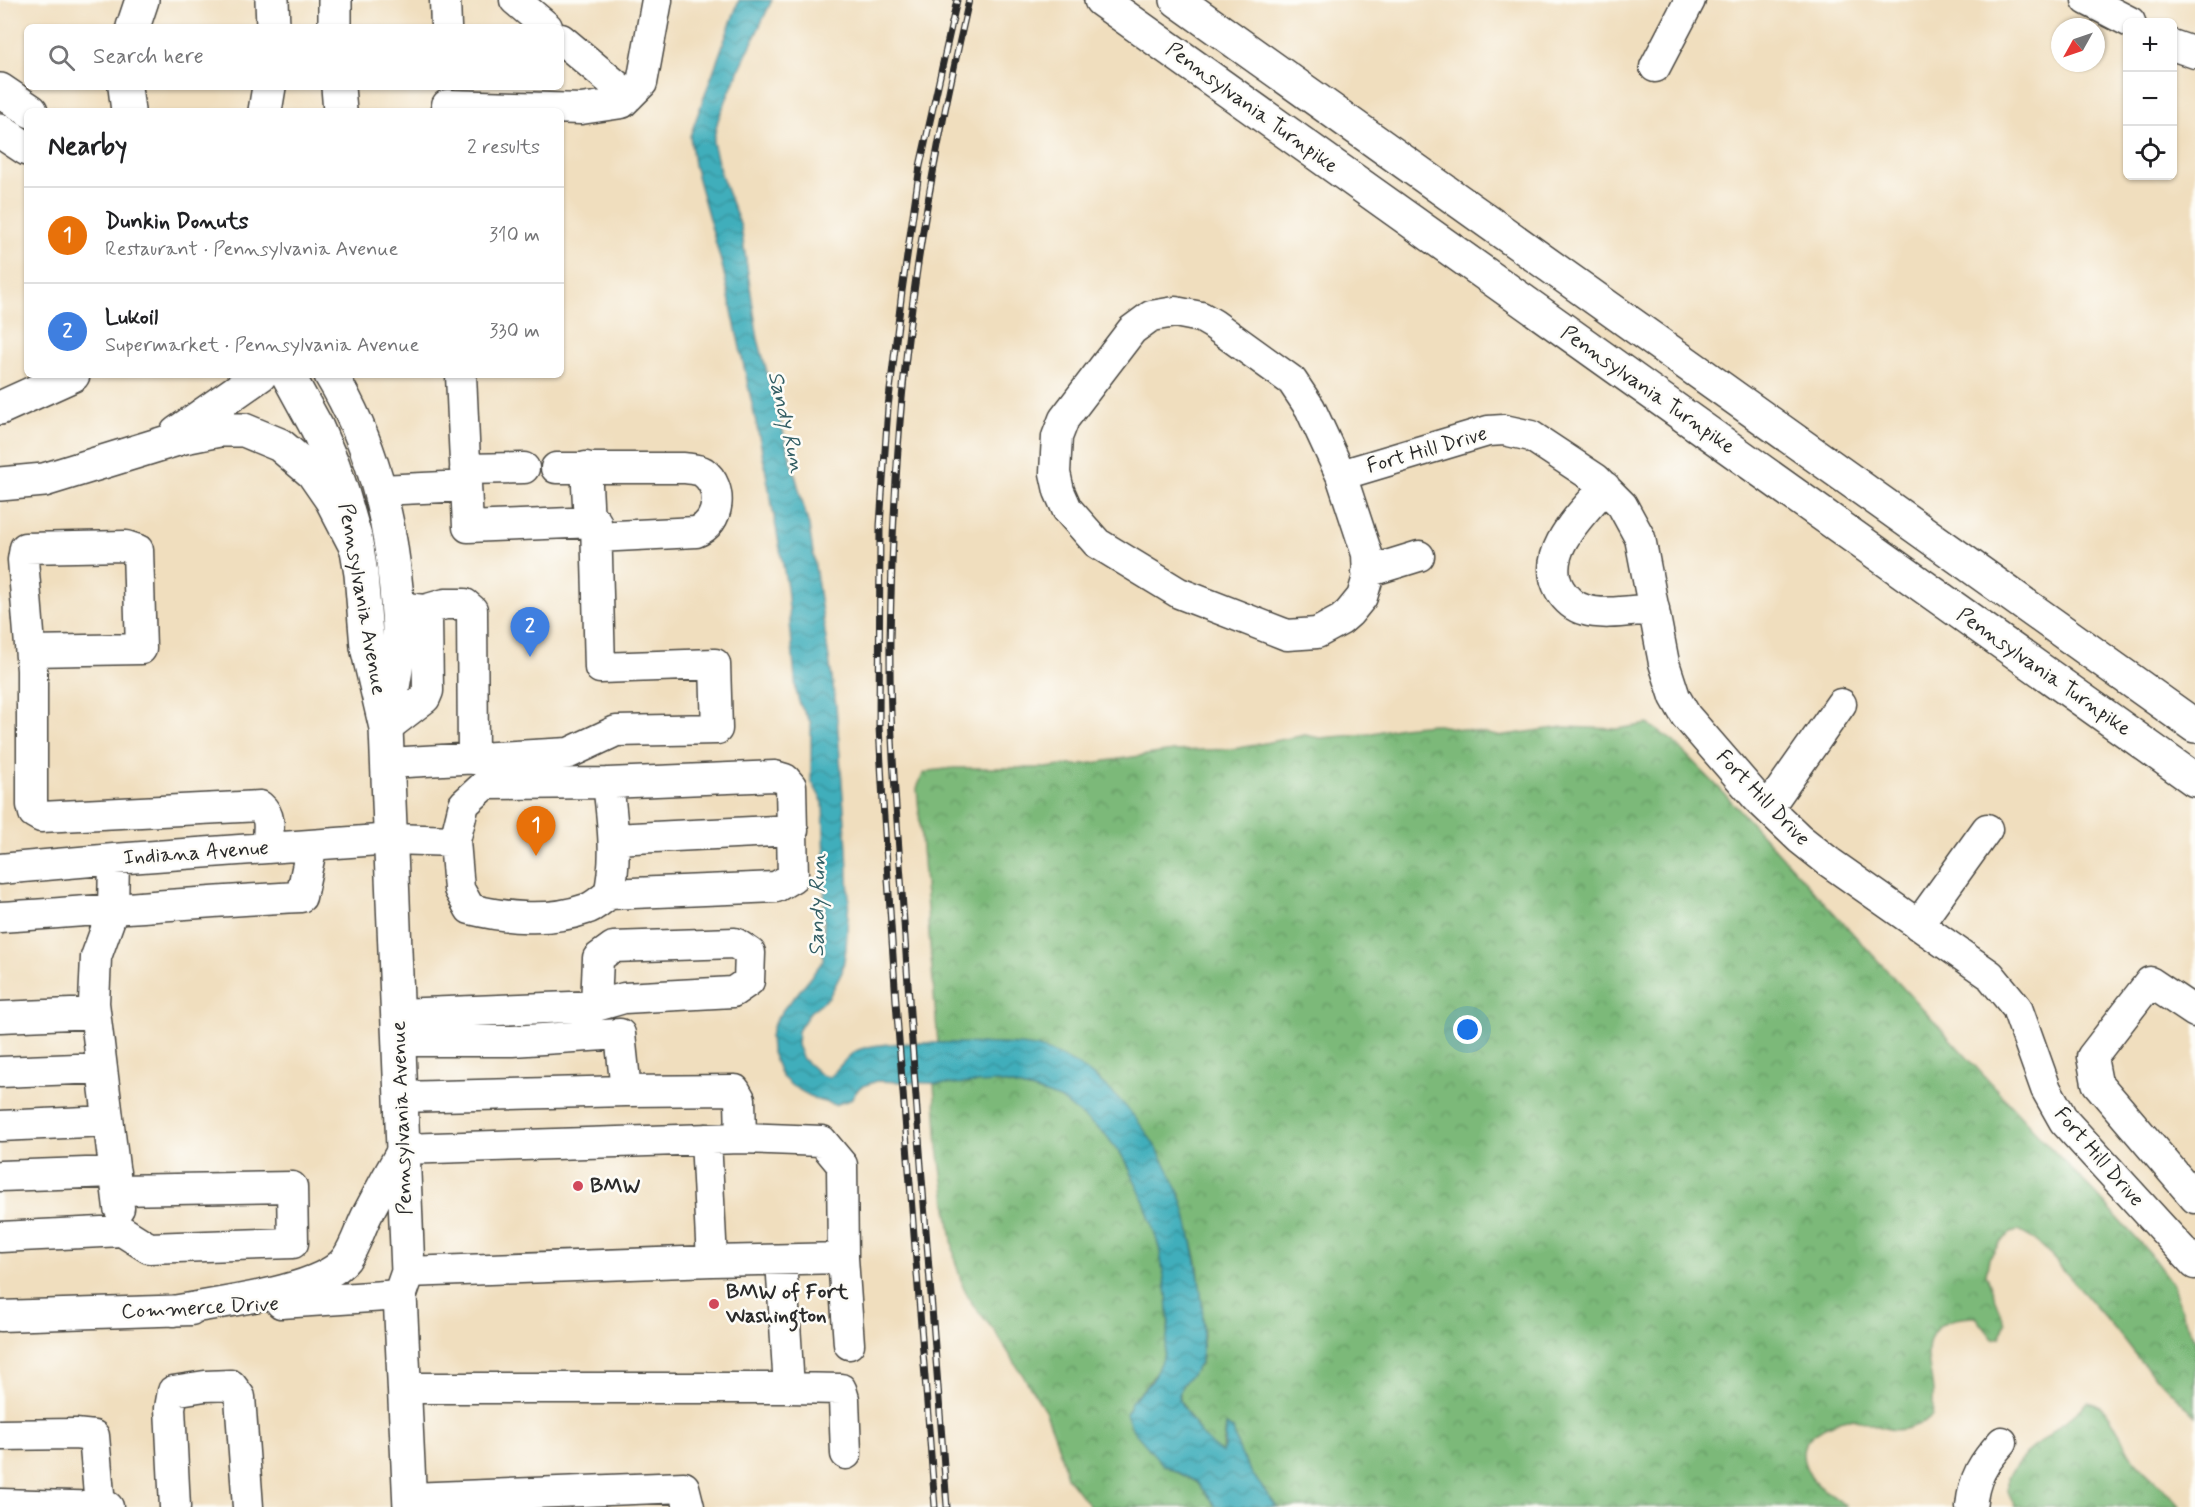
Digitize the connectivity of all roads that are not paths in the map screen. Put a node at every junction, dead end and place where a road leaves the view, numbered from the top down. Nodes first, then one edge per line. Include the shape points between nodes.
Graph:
1 (142, 0) edge
2 (272, 0) edge
3 (335, 0) edge
4 (515, 0) edge
5 (657, 0) edge
6 (1101, 0) edge
7 (1177, 0) edge
8 (1690, 0) edge
9 (2087, 0) edge
10 (2123, 18) edge
11 (134, 24) edge
12 (273, 24) edge
13 (335, 24) edge
14 (543, 24) edge
15 (564, 42) edge
16 (2177, 47) edge
17 (2195, 53) edge
18 (1655, 67) dead end
19 (0, 90) edge
20 (125, 90) edge
21 (268, 90) edge
22 (338, 90) edge
23 (541, 90) edge
24 (629, 96) junction
25 (447, 101) edge
26 (27, 108) edge
27 (128, 108) edge
28 (266, 108) edge
29 (340, 108) edge
30 (549, 108) edge
31 (563, 108) edge
32 (564, 109) edge
33 (0, 130) edge
34 (24, 147) edge
35 (66, 378) edge
36 (256, 378) edge
37 (290, 378) edge
38 (333, 378) edge
39 (460, 378) edge
40 (0, 408) edge
41 (152, 447) junction
42 (586, 467) junction
43 (524, 468) dead end
44 (556, 468) dead end
45 (1341, 476) junction
46 (466, 478) junction
47 (0, 484) edge
48 (1605, 487) junction
49 (380, 490) junction
50 (593, 530) junction
51 (357, 549) junction
52 (1419, 556) dead end
53 (1367, 572) junction
54 (411, 609) junction
55 (1654, 609) junction
56 (31, 651) junction
57 (1841, 704) dead end
58 (2195, 726) edge
59 (386, 728) junction
60 (473, 759) junction
61 (388, 763) junction
62 (2195, 780) edge
63 (608, 783) junction
64 (1768, 808) junction
65 (34, 813) junction
66 (1987, 829) dead end
67 (793, 830) junction
68 (392, 839) junction
69 (614, 839) junction
70 (455, 841) junction
71 (312, 845) junction
72 (267, 848) junction
73 (114, 859) junction
74 (34, 866) junction
75 (0, 869) edge
76 (609, 894) junction
77 (112, 910) junction
78 (0, 917) edge
79 (1918, 925) junction
80 (596, 1006) junction
81 (2195, 1012) edge
82 (96, 1013) junction
83 (0, 1017) edge
84 (398, 1028) junction
85 (102, 1068) junction
86 (0, 1072) edge
87 (2097, 1083) junction
88 (626, 1091) junction
89 (400, 1096) junction
90 (2059, 1114) junction
91 (108, 1121) junction
92 (0, 1126) edge
93 (741, 1138) junction
94 (706, 1140) junction
95 (402, 1149) junction
96 (0, 1176) edge
97 (116, 1181) junction
98 (2195, 1198) edge
99 (122, 1231) junction
100 (0, 1237) edge
101 (843, 1258) junction
102 (781, 1260) junction
103 (711, 1261) junction
104 (2195, 1264) edge
105 (404, 1283) junction
106 (173, 1311) junction
107 (0, 1316) edge
108 (849, 1344) dead end
109 (404, 1388) junction
110 (789, 1388) junction
111 (0, 1435) edge
112 (2002, 1442) dead end
113 (846, 1455) dead end
114 (539, 1500) edge
115 (410, 1503) edge
116 (0, 1504) edge
117 (104, 1506) edge
118 (175, 1507) edge
119 (248, 1507) edge
120 (688, 1507) edge
121 (1971, 1507) edge

1 - 11 main road
2 - 12 main road
3 - 13 main road
4 - 14 street
5 - 24 street via 642,83
6 - 62 main road, Pennsylvania Turnpike
7 - 58 main road, Pennsylvania Turnpike
8 - 18 street
9 - 10 street
15 - 24 street
16 - 17 street
19 - 26 main road
20 - 27 main road
21 - 28 main road
22 - 29 main road
23 - 31 street
24 - 32 street via 622,103
25 - 30 street
33 - 34 main road
35 - 40 main road
36 - 41 main road
37 - 51 main road, Pennsylvania Avenue via 333,465
38 - 49 main road, Pennsylvania Avenue via 353,415
39 - 46 street
41 - 47 main road via 44,480
41 - 51 main road via 219,430 244,430 268,440 313,473
42 - 44 street
42 - 50 street
42 - 50 street via 702,471 713,483 717,502 712,520 696,532
43 - 46 street
45 - 48 street, Fort Hill Drive via 1488,430 1504,430 1531,436
45 - 53 street via 1367,554
45 - 53 street via 1310,408 1292,381 1213,324 1201,317 1175,312 1151,316 1132,330 1064,419 1057,436 1057,482 1076,521 1096,543 1179,593 1287,635 1301,635 1323,630 1349,613 1362,597
46 - 49 street
46 - 50 street via 468,527
48 - 55 street, Fort Hill Drive via 1622,505 1640,538
48 - 55 street via 1566,535 1556,558 1555,579 1559,589 1570,602 1586,610
49 - 54 main road, Pennsylvania Avenue
50 - 60 street via 600,668 715,664 717,729 616,731 569,753
51 - 59 main road, Pennsylvania Avenue via 367,647
52 - 53 street
54 - 59 main road, Pennsylvania Avenue via 399,644
54 - 60 street via 465,604 472,610
55 - 64 street, Fort Hill Drive via 1675,697 1686,716
56 - 56 street via 25,548 126,546 138,550 141,649
56 - 65 street
57 - 64 street
59 - 61 main road, Pennsylvania Avenue
60 - 61 street
61 - 68 main road, Pennsylvania Avenue
63 - 67 street via 775,776 785,779 790,786
63 - 69 street
63 - 70 street via 486,784 465,804
64 - 79 street, Fort Hill Drive via 1815,851
65 - 72 street via 41,817 260,806 269,819
65 - 74 street
66 - 79 street
67 - 69 street
67 - 76 street via 793,878 776,887
68 - 70 street, Indiana Avenue
68 - 71 street, Indiana Avenue
68 - 84 main road, Pennsylvania Avenue
69 - 76 street via 614,875
70 - 76 street via 459,889 470,909 497,915 555,916 588,909
71 - 72 street, Indiana Avenue
71 - 77 street via 301,897 208,900
72 - 73 street, Indiana Avenue
73 - 74 street, Indiana Avenue
73 - 77 street
74 - 75 street, Indiana Avenue
77 - 78 street
77 - 82 street via 96,957
79 - 90 street, Fort Hill Drive via 1990,975 2009,996
80 - 80 street via 624,998 733,992 749,981 750,953 735,943 613,947 598,958
80 - 84 street
81 - 87 street via 2150,982 2092,1057
82 - 83 street
82 - 85 street
84 - 88 street via 512,1041 621,1034
84 - 89 main road, Pennsylvania Avenue
85 - 86 street
85 - 91 street
87 - 90 street
87 - 98 street
88 - 89 street
88 - 93 street via 735,1090 740,1099
89 - 95 main road, Pennsylvania Avenue
90 - 104 street, Fort Hill Drive
91 - 92 street
91 - 97 street
93 - 94 street
93 - 101 street via 822,1141 832,1152 842,1165
94 - 95 street
94 - 103 street
95 - 105 main road, Pennsylvania Avenue
95 - 106 street via 354,1246 326,1276 291,1289
96 - 97 street
97 - 99 street
97 - 99 street via 292,1187 293,1243 149,1248
99 - 100 street
101 - 102 street, Commerce Drive
101 - 108 street
102 - 103 street, Commerce Drive
102 - 110 street
103 - 105 street, Commerce Drive
105 - 106 street, Commerce Drive
105 - 109 main road, Pennsylvania Avenue
106 - 107 street, Commerce Drive
109 - 110 street
109 - 115 main road, Pennsylvania Avenue
110 - 113 street via 841,1389
111 - 117 street via 94,1436
112 - 121 street via 1980,1468
114 - 115 street
114 - 120 street via 684,1487
116 - 117 street
118 - 119 street via 170,1407 173,1391 231,1385 240,1397

